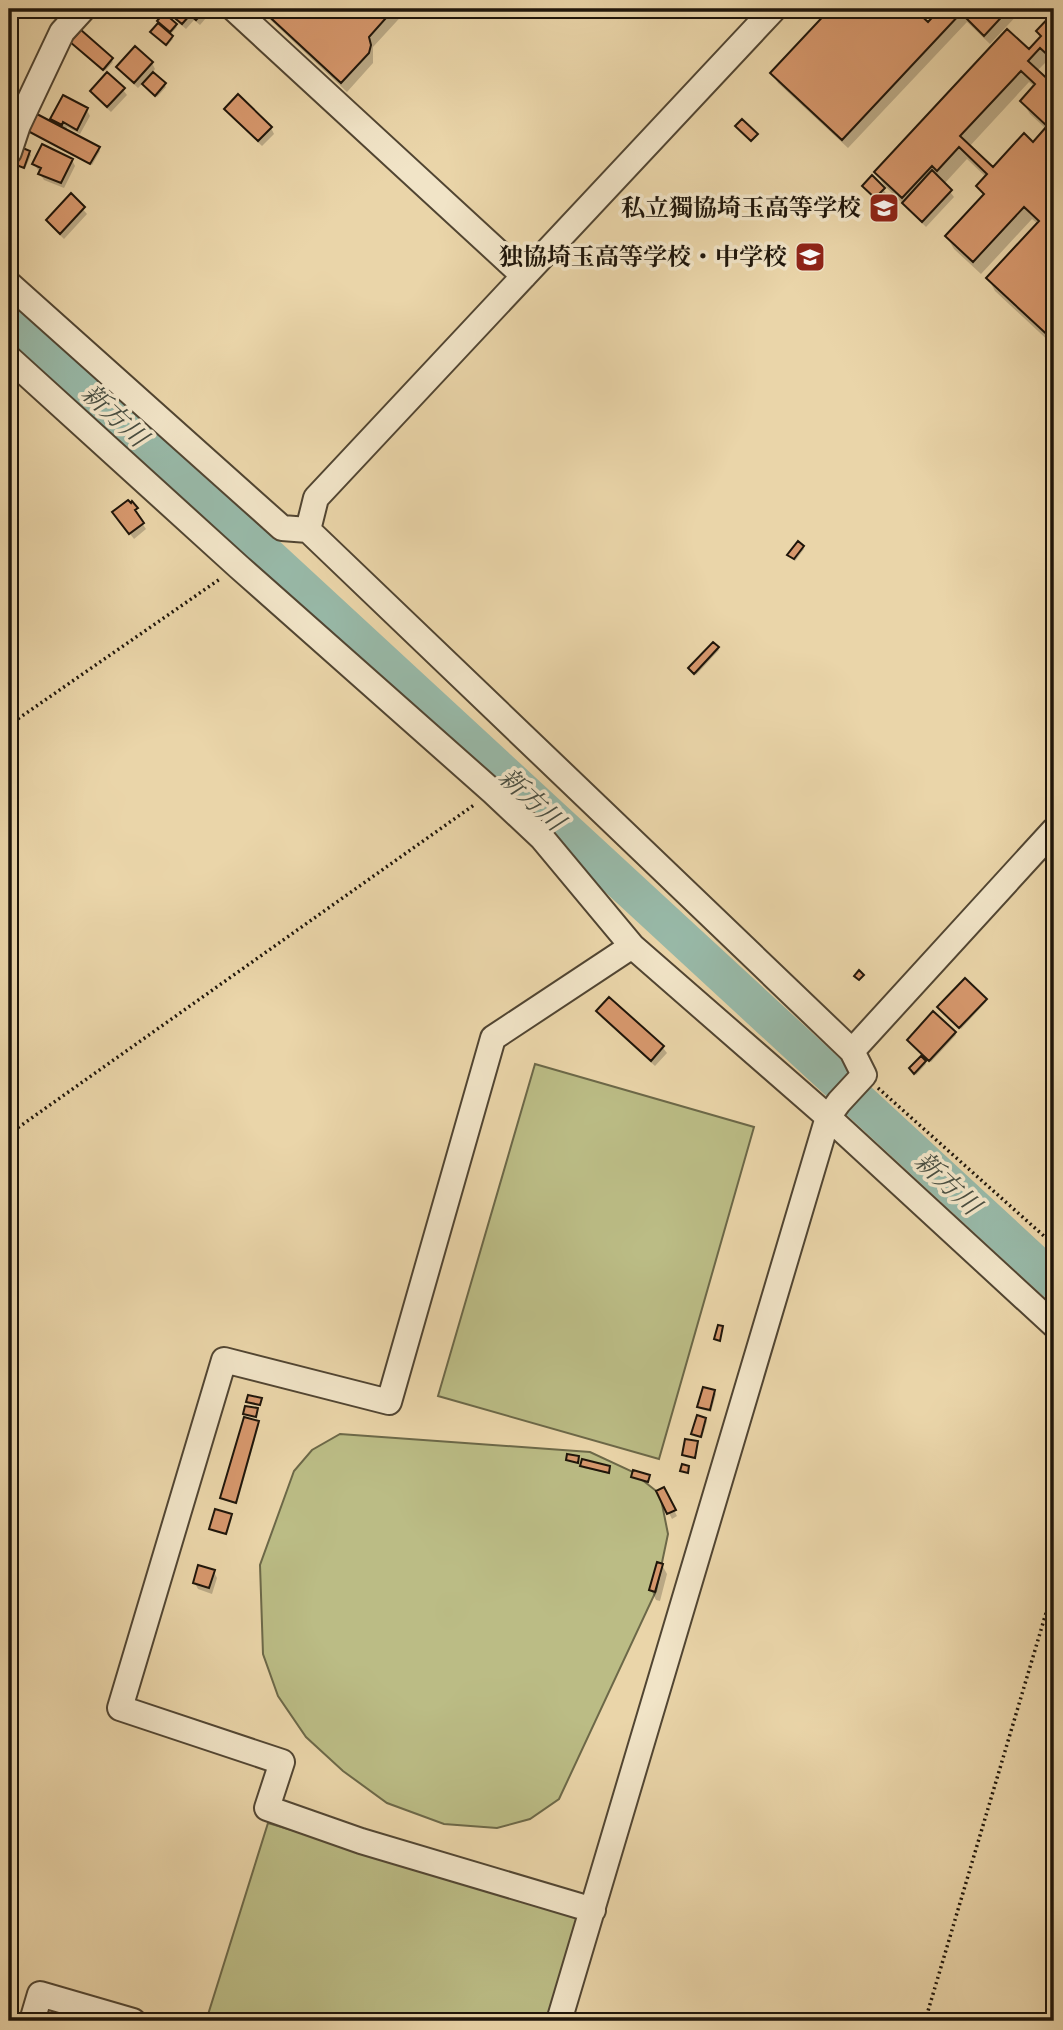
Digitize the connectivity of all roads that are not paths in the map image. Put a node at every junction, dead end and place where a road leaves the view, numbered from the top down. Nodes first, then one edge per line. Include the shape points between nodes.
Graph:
1 (83, 9) edge
2 (234, 9) edge
3 (763, 13) edge
4 (9, 152) edge
5 (524, 276) junction
6 (9, 284) edge
7 (9, 358) edge
8 (308, 530) junction
9 (1054, 830) edge
10 (632, 946) junction
11 (852, 1051) junction
12 (834, 1110) junction
13 (1054, 1325) edge
14 (593, 1910) junction
15 (32, 2021) edge
16 (133, 2021) edge
17 (559, 2021) edge

1 - 4 street via 62,32
2 - 5 street
3 - 5 street
5 - 8 street via 316,498
6 - 8 street via 282,528
7 - 10 street via 542,838
8 - 11 street
9 - 11 street
10 - 12 street
10 - 14 street via 493,1038 389,1402 224,1360 120,1709 282,1762 267,1808
11 - 12 street via 864,1075
12 - 13 street
12 - 14 street
14 - 17 street
15 - 16 street via 40,1994

